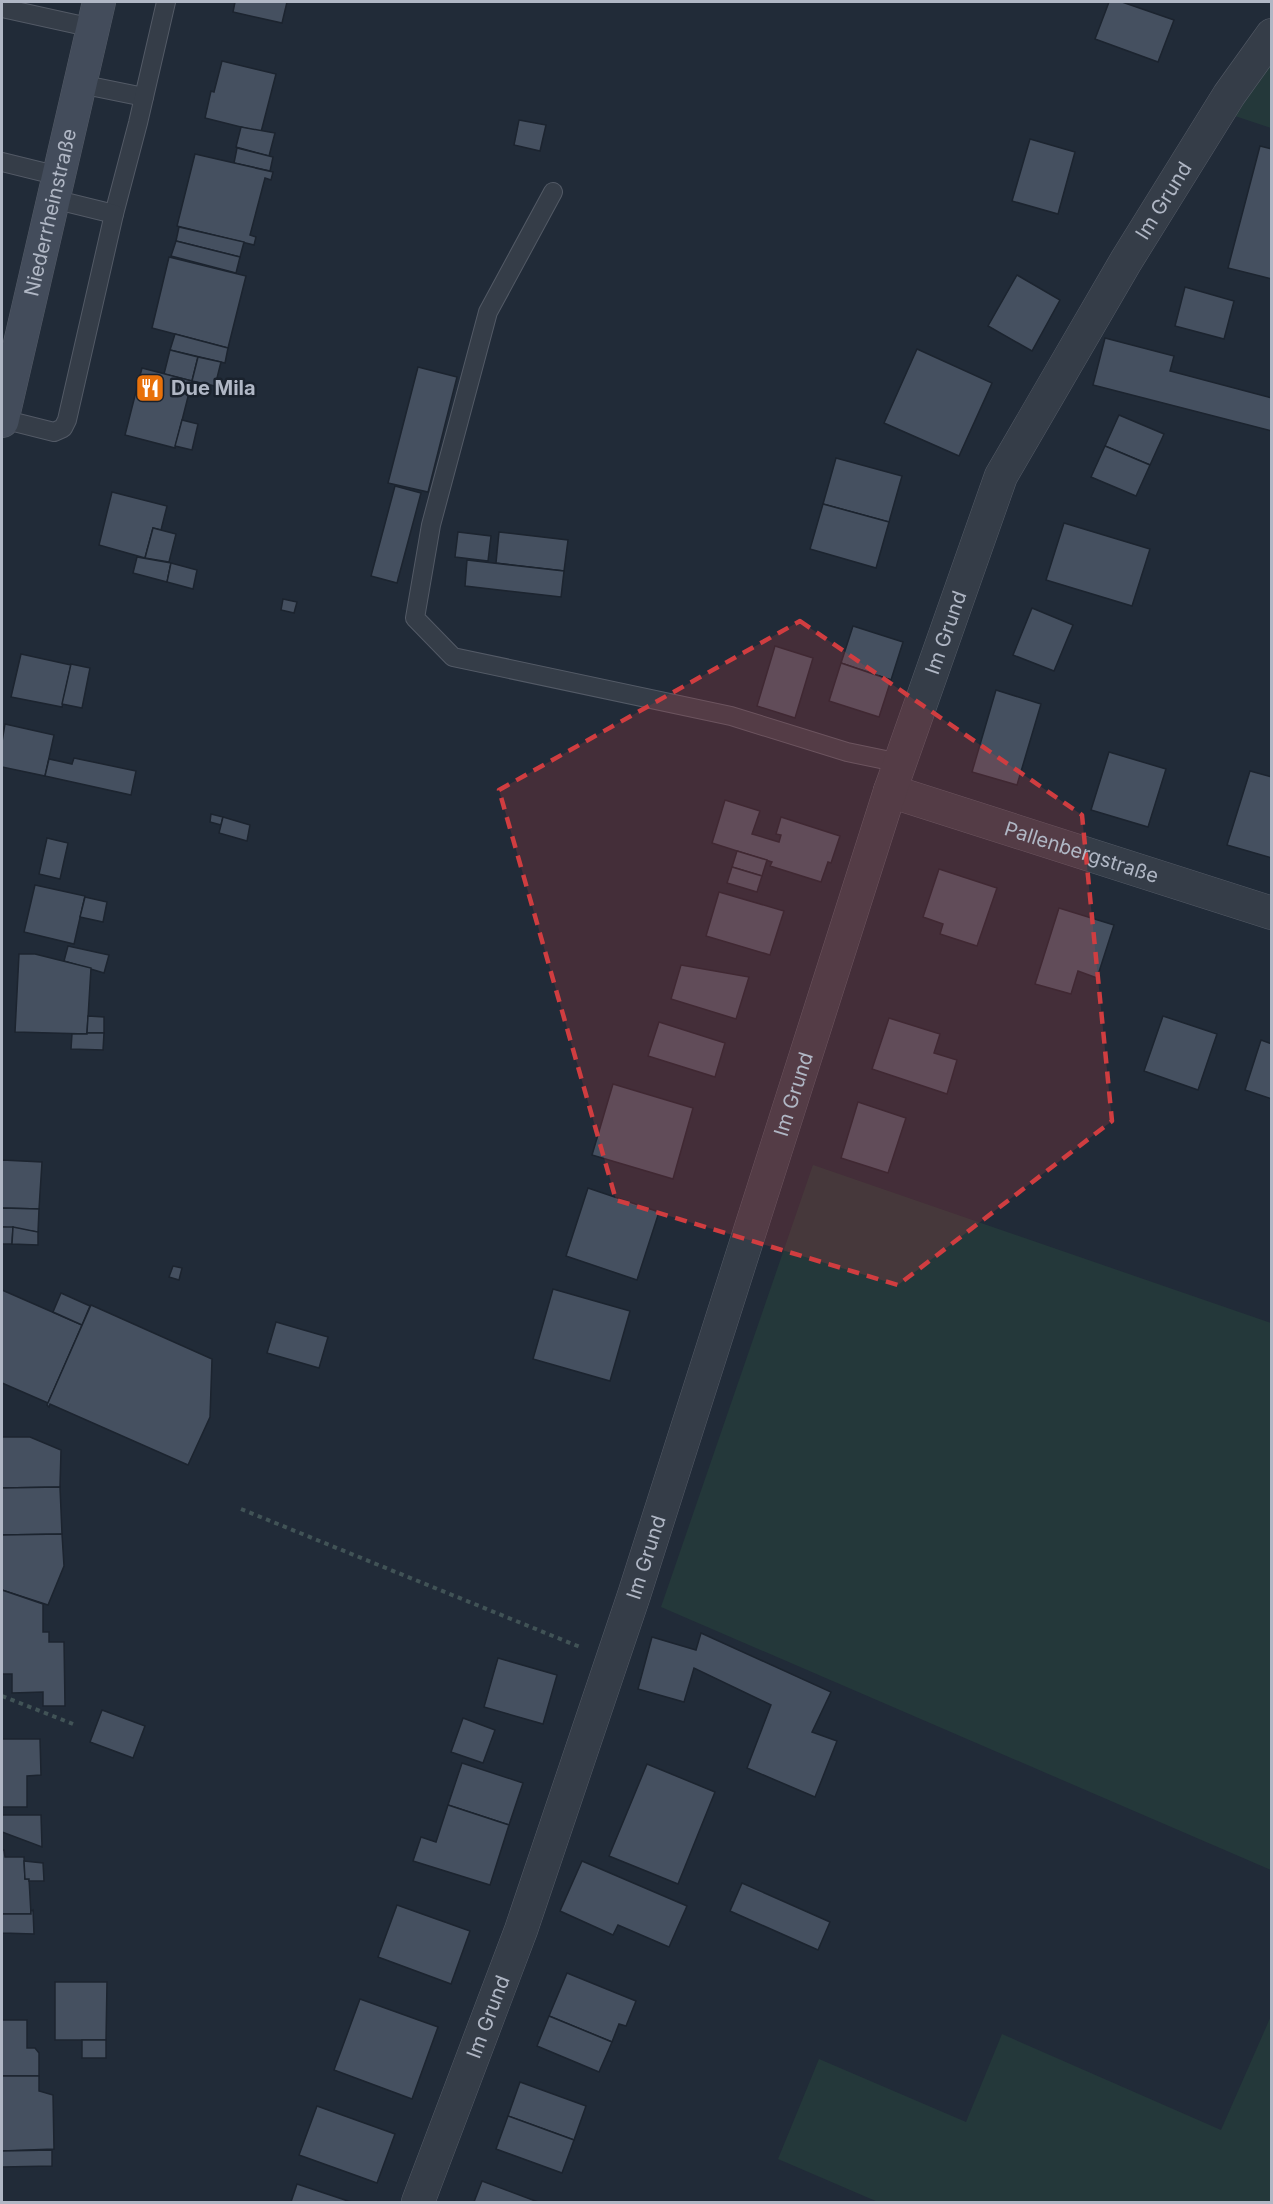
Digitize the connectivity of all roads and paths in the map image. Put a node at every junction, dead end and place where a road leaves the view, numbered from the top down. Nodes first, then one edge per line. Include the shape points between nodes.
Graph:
1 (166, 2) edge
2 (2, 8) edge
3 (96, 15) edge
4 (1272, 34) edge
5 (80, 84) junction
6 (144, 97) junction
7 (2, 162) edge
8 (56, 187) junction
9 (553, 192) dead end
10 (114, 214) junction
11 (2, 420) edge
12 (895, 777) junction
13 (1272, 913) edge
14 (242, 1509) dead end
15 (612, 1660) junction
16 (2, 1696) edge
17 (73, 1724) dead end
18 (418, 2202) edge

1 - 6 lane
2 - 3 lane
3 - 5 street, Niederrheinstraße
4 - 12 street, Im Grund via 1229,94 1126,261 1001,476
5 - 6 lane
5 - 8 street, Niederrheinstraße
6 - 10 lane
7 - 8 lane
8 - 10 lane
8 - 11 street, Niederrheinstraße
9 - 12 lane via 488,312 431,525 415,618 453,657 731,716 847,752
10 - 11 lane via 63,428 54,432
12 - 13 street, Pallenbergstraße
12 - 15 street, Im Grund
14 - 15 path
15 - 18 street, Im Grund via 520,1930
16 - 17 path

